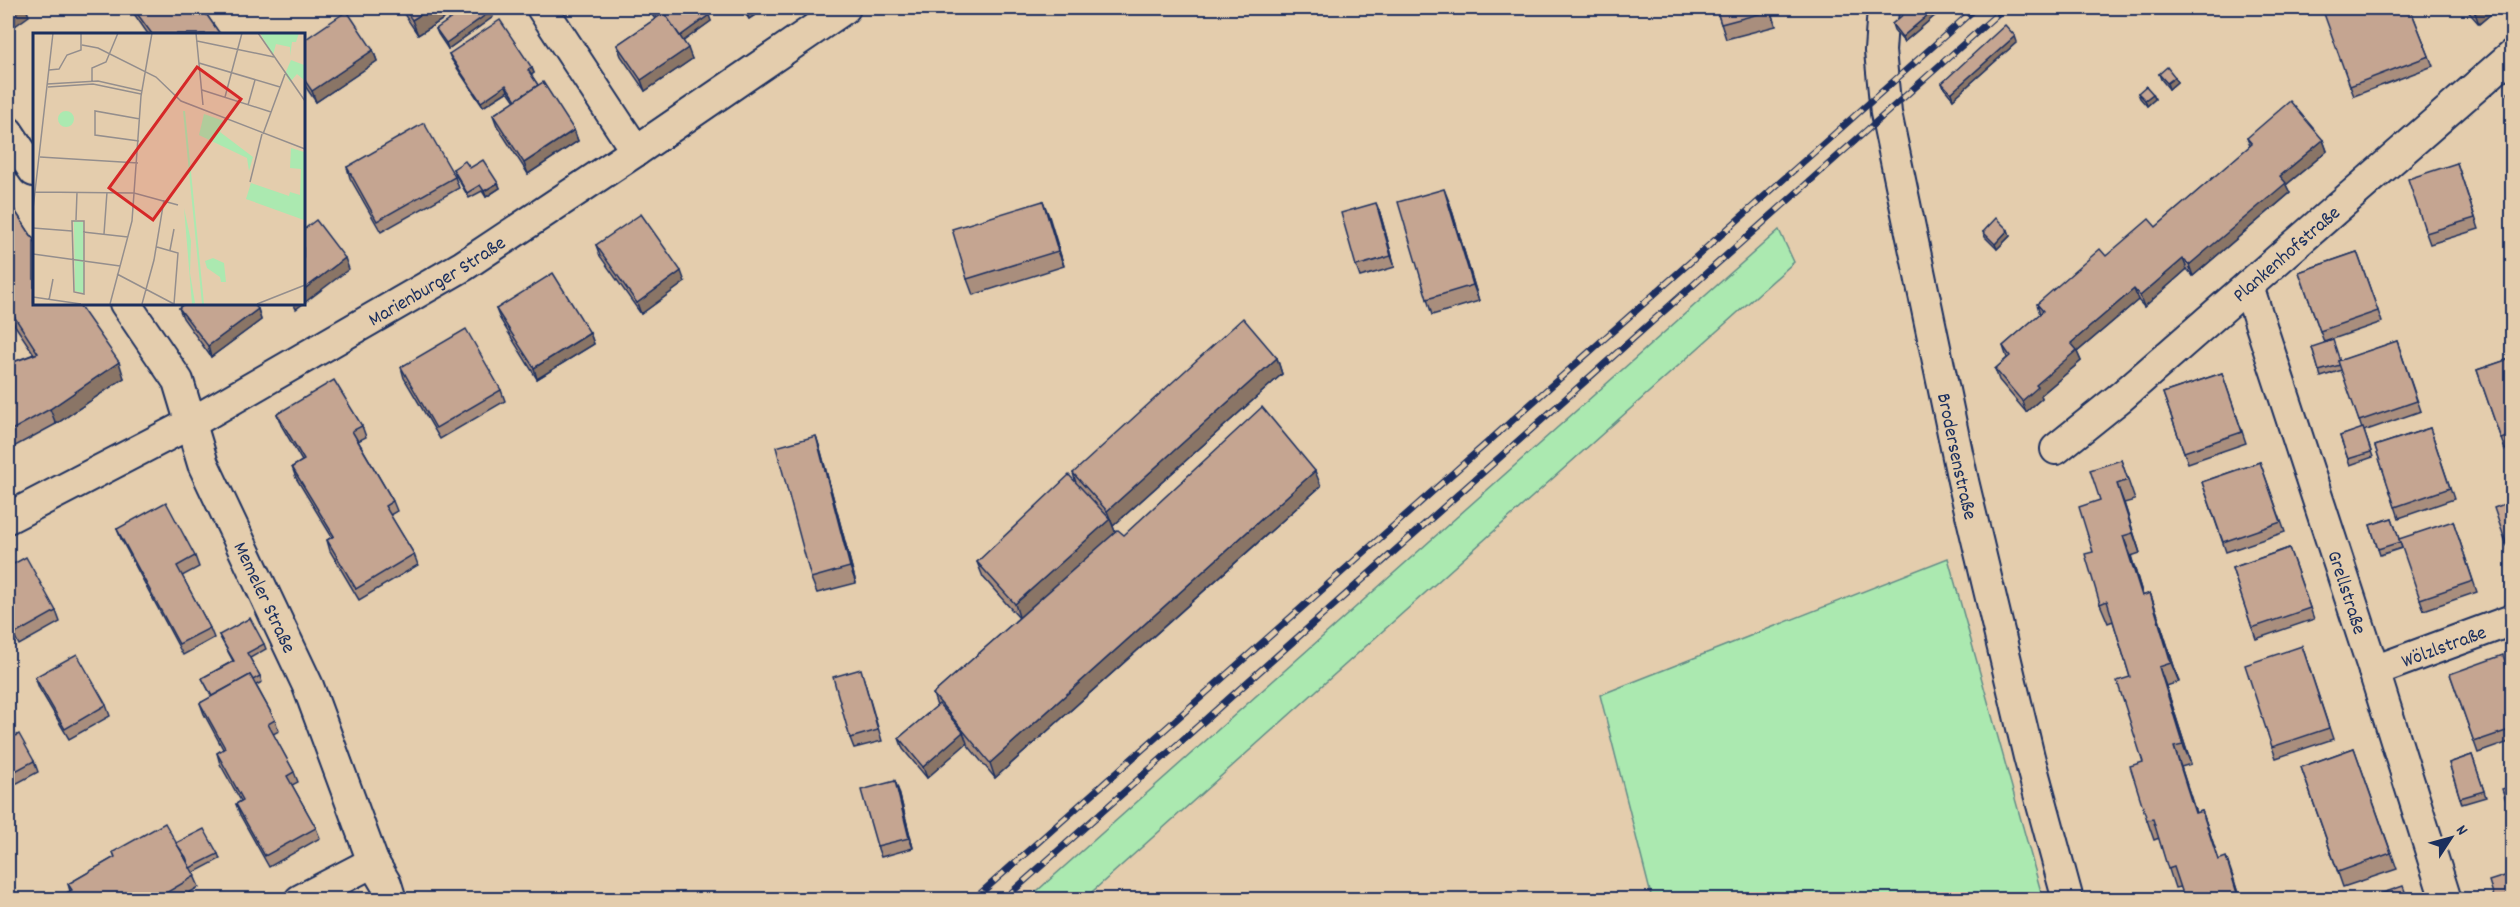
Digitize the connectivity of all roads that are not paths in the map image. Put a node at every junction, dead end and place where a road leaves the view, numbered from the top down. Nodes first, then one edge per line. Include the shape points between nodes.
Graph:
1 (542, 8) edge
2 (845, 8) edge
3 (1882, 8) edge
4 (2512, 55) edge
5 (8, 132) edge
6 (636, 151) junction
7 (33, 170) edge
8 (2248, 286) junction
9 (126, 304) edge
10 (191, 423) junction
11 (2056, 449) dead end
12 (8, 518) edge
13 (2512, 620) edge
14 (2374, 671) junction
15 (373, 862) junction
16 (300, 900) edge
17 (391, 900) edge
18 (2068, 900) edge
19 (2446, 900) edge

1 - 6 street
2 - 6 street, Marienburger Straße
3 - 18 street, Brodersenstraße via 1880,51 1886,113 1963,481 2029,757
4 - 8 street, Plankenhofstraße
5 - 7 street
6 - 10 street, Marienburger Straße via 463,266
8 - 11 street, Plankenhofstraße
8 - 14 street, Grellstraße
9 - 10 street, Memeler Straße via 178,381
10 - 12 street, Marienburger Straße
10 - 15 street, Memeler Straße via 203,464 308,686
13 - 14 street, Wölzlstraße
14 - 19 street, Grellstraße
15 - 16 street
15 - 17 street, Memeler Straße via 387,884

